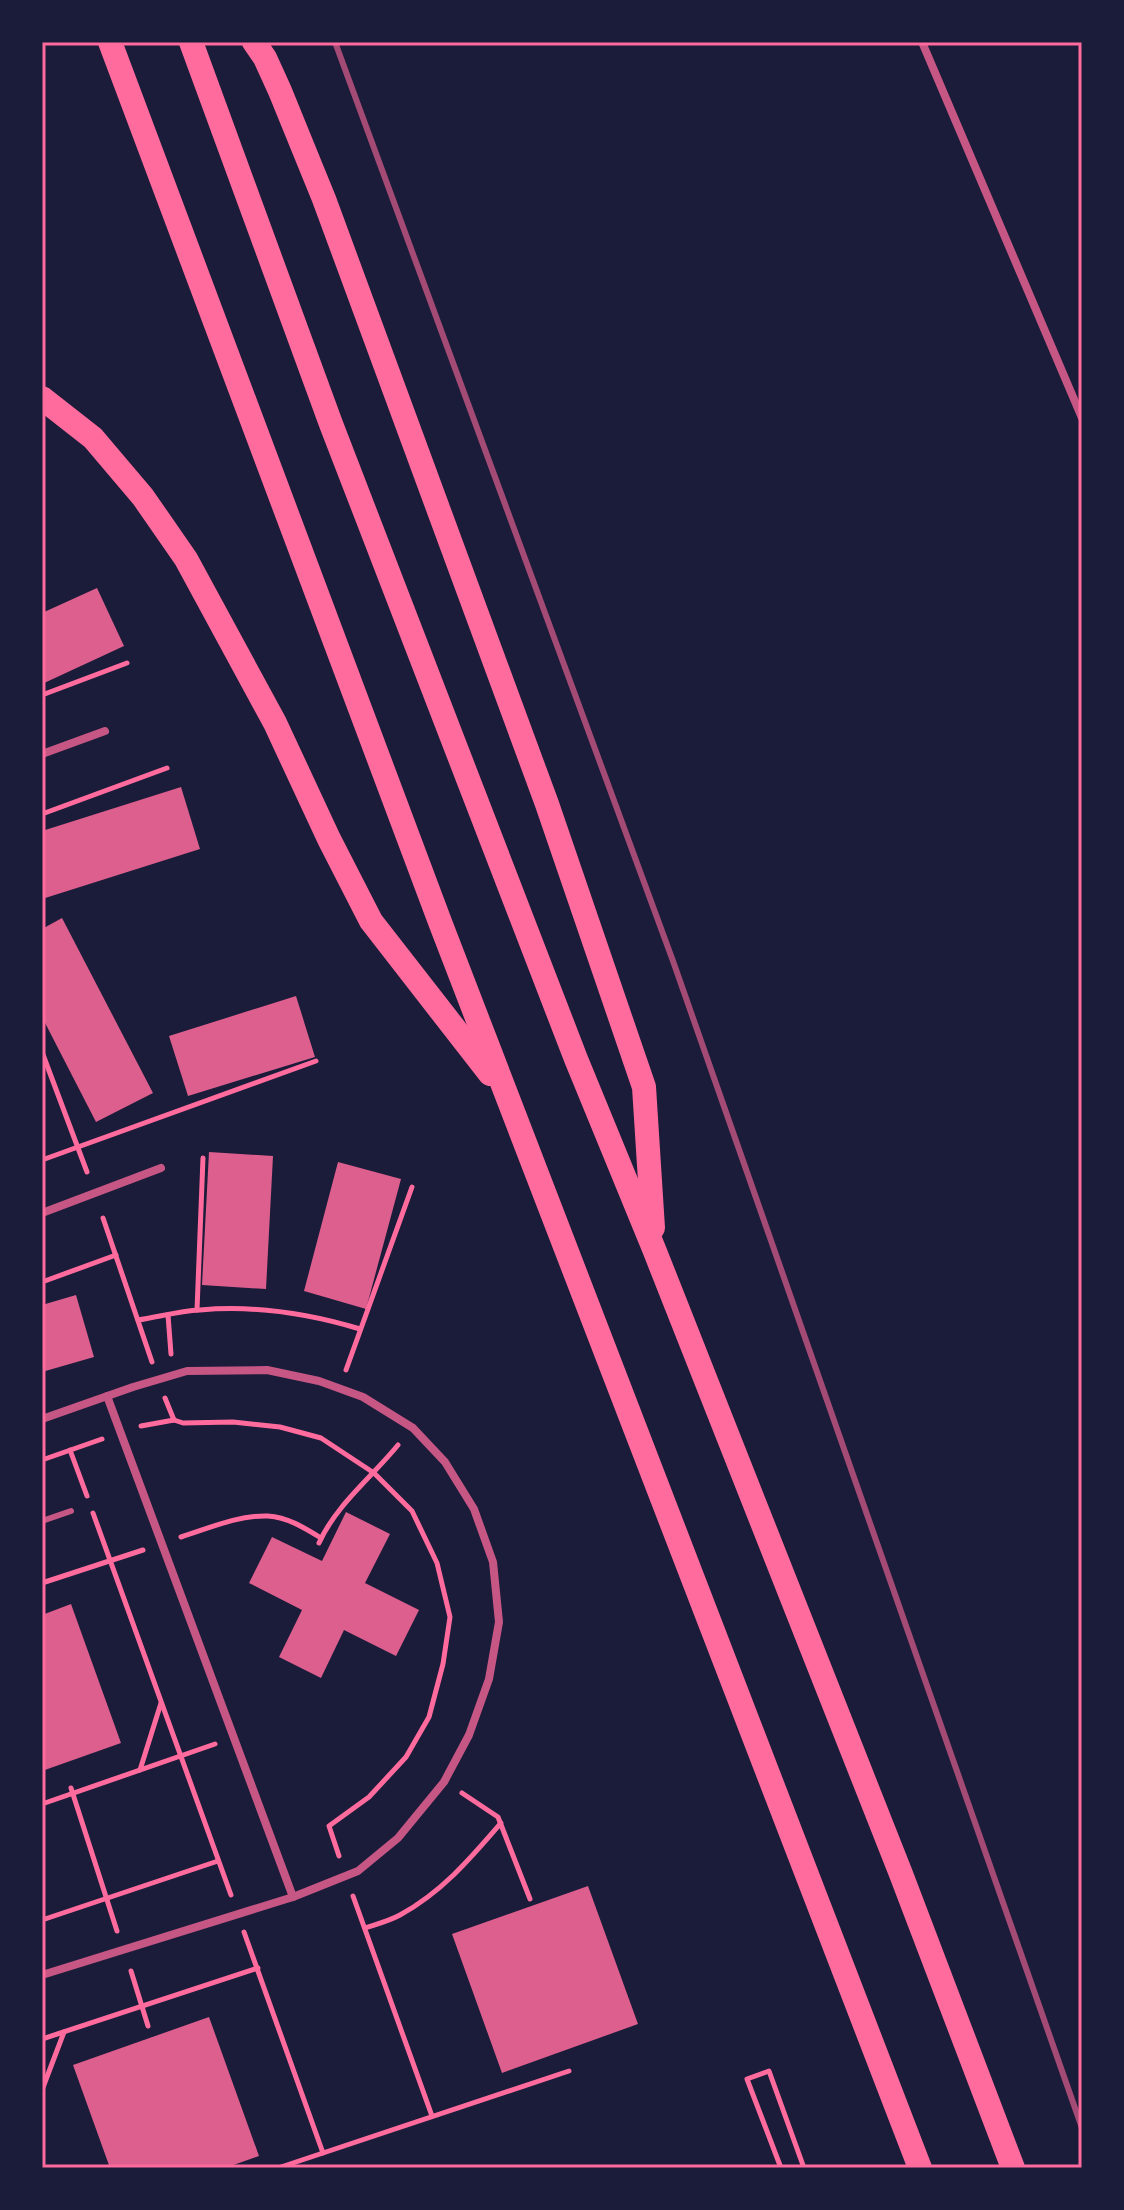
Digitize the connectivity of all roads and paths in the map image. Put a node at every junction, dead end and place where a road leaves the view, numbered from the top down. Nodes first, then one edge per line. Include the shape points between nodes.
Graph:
1 (110, 42) edge
2 (191, 42) edge
3 (254, 42) edge
4 (922, 42) edge
5 (42, 398) edge
6 (1082, 418) edge
7 (127, 663) dead end
8 (42, 695) edge
9 (105, 731) dead end
10 (42, 754) edge
11 (167, 768) dead end
12 (42, 814) edge
13 (42, 1052) edge
14 (316, 1061) dead end
15 (506, 1095) junction
16 (78, 1147) junction
17 (203, 1158) dead end
18 (42, 1160) edge
19 (161, 1168) dead end
20 (92, 1184) dead end
21 (412, 1187) dead end
22 (42, 1213) edge
23 (103, 1218) dead end
24 (654, 1249) junction
25 (116, 1255) junction
26 (42, 1282) edge
27 (197, 1310) junction
28 (168, 1315) junction
29 (138, 1320) junction
30 (360, 1329) junction
31 (171, 1351) dead end
32 (152, 1363) dead end
33 (340, 1388) junction
34 (107, 1396) junction
35 (165, 1397) dead end
36 (42, 1419) edge
37 (174, 1420) junction
38 (140, 1426) dead end
39 (102, 1439) dead end
40 (399, 1444) dead end
41 (70, 1450) junction
42 (42, 1460) edge
43 (374, 1473) junction
44 (71, 1511) dead end
45 (42, 1521) edge
46 (180, 1537) dead end
47 (143, 1550) dead end
48 (110, 1560) junction
49 (42, 1583) edge
50 (161, 1702) junction
51 (215, 1744) dead end
52 (180, 1756) junction
53 (139, 1770) junction
54 (72, 1791) junction
55 (471, 1799) dead end
56 (42, 1804) edge
57 (501, 1823) junction
58 (340, 1859) dead end
59 (218, 1861) junction
60 (351, 1891) dead end
61 (231, 1896) dead end
62 (293, 1897) junction
63 (107, 1898) junction
64 (530, 1899) dead end
65 (42, 1920) edge
66 (365, 1928) junction
67 (244, 1931) dead end
68 (118, 1934) dead end
69 (258, 1968) junction
70 (131, 1971) dead end
71 (42, 1975) edge
72 (141, 2006) junction
73 (148, 2026) dead end
74 (65, 2031) junction
75 (42, 2039) edge
76 (569, 2071) dead end
77 (42, 2090) edge
78 (432, 2116) junction
79 (323, 2153) junction
80 (278, 2168) edge
81 (781, 2168) edge
82 (804, 2168) edge
83 (920, 2168) edge
84 (1013, 2168) edge

1 - 15 highway
2 - 24 highway via 331,424
3 - 24 highway via 324,199 547,804 644,1087
4 - 6 street
5 - 15 highway via 93,438 186,559 275,723 371,921
7 - 8 path
9 - 10 street
11 - 12 path
13 - 16 path
14 - 16 path
15 - 83 highway
16 - 18 path
16 - 20 path
17 - 27 path
19 - 22 street
21 - 30 path
23 - 25 path
24 - 84 highway
25 - 26 path
25 - 29 path
27 - 28 path
27 - 30 path via 253,1308
28 - 29 path
28 - 31 path
29 - 32 path
30 - 33 path
33 - 34 street via 267,1370 187,1371
33 - 62 street via 413,1428 445,1462 474,1509 493,1562 499,1622 489,1679 469,1735 439,1790 398,1838 358,1871
34 - 36 street
34 - 62 street
35 - 37 path
37 - 38 path
37 - 43 path via 280,1427 321,1438
39 - 41 path
40 - 43 path
41 - 42 path
41 - 48 path
43 - 46 path via 333,1517 320,1540 297,1524 270,1516
43 - 58 path via 412,1511 437,1563 450,1617 429,1717 406,1757 369,1797 329,1826
44 - 45 lane
47 - 48 path
48 - 49 path
48 - 50 path
50 - 52 path
50 - 53 path
51 - 52 path
52 - 53 path
52 - 59 path
53 - 54 path
54 - 56 path
54 - 63 path
55 - 57 path
57 - 64 path
57 - 66 path via 438,1891 398,1916
59 - 61 path
59 - 63 path
60 - 66 path
62 - 71 street
63 - 65 path
63 - 68 path
66 - 78 path
67 - 69 path
69 - 72 path
69 - 79 path
70 - 72 path
72 - 73 path
72 - 74 path
74 - 75 path
74 - 77 path
76 - 78 path
78 - 79 path
79 - 80 path
81 - 82 path via 747,2079 769,2071

